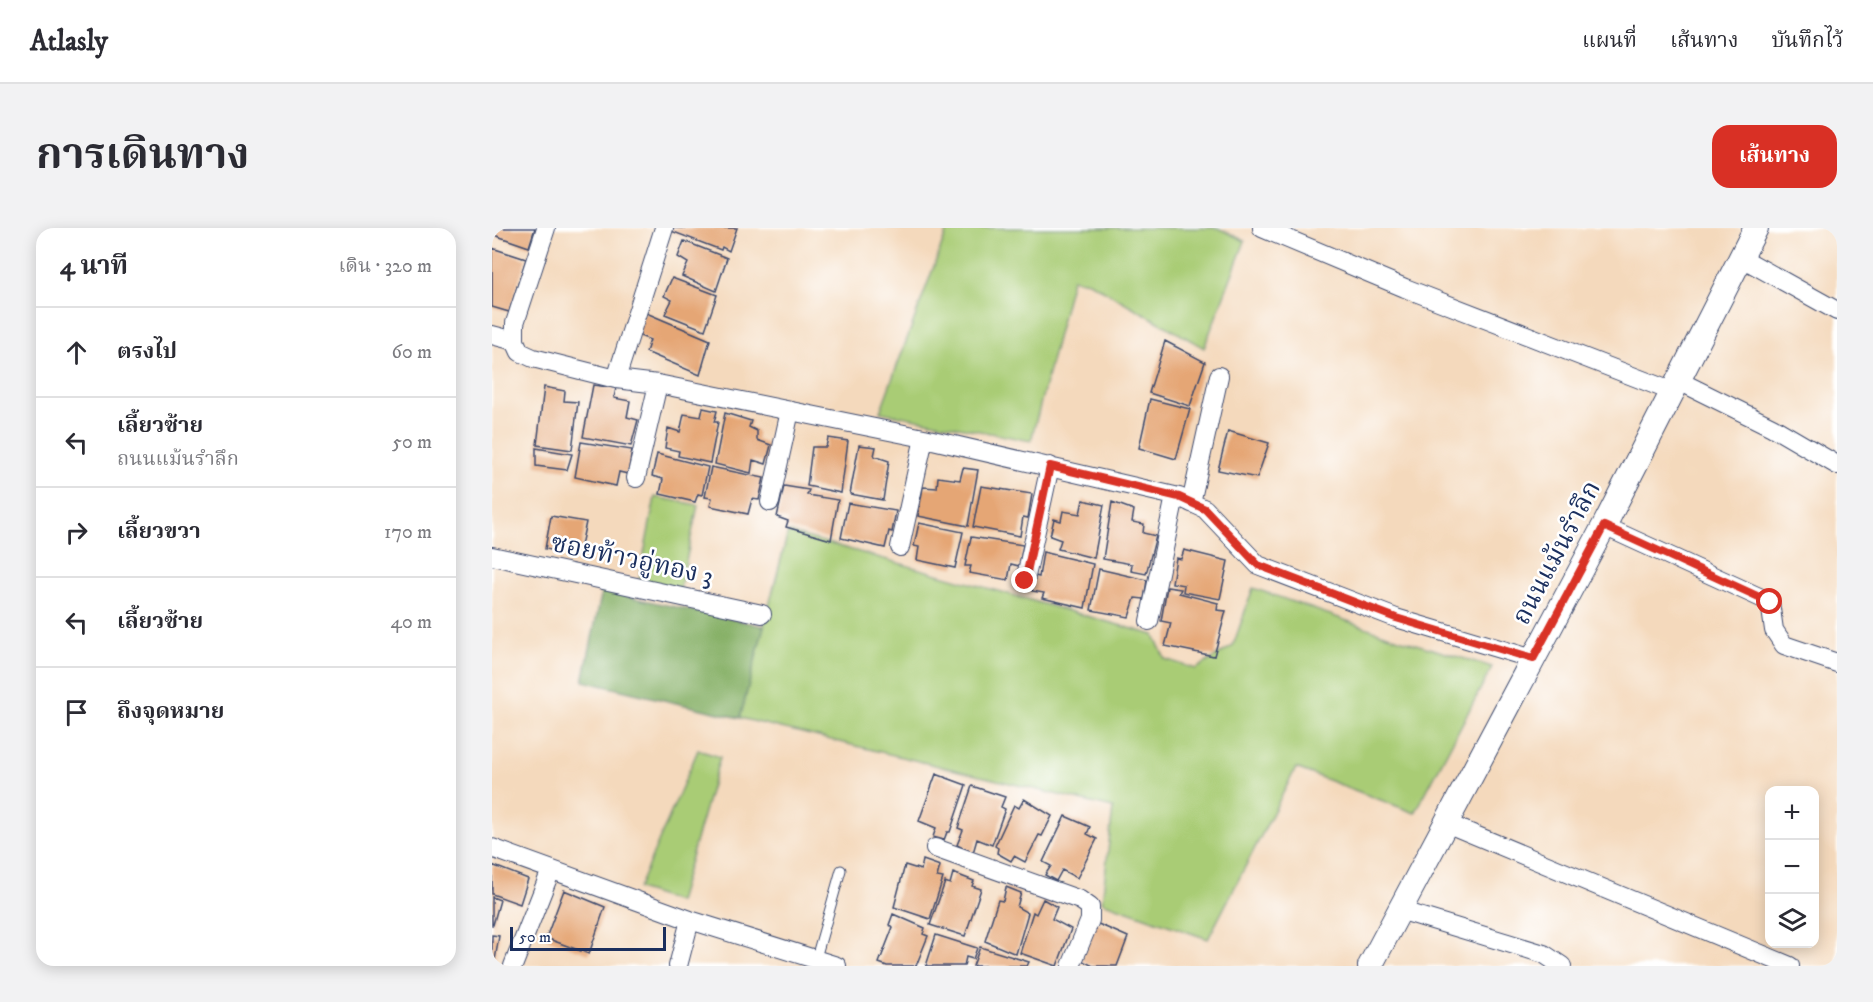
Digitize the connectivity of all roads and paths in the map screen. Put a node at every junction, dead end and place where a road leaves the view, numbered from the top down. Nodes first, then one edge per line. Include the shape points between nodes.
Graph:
1 (546, 228) edge
2 (664, 228) edge
3 (1262, 228) edge
4 (1756, 228) edge
5 (1740, 257) junction
6 (1837, 310) edge
7 (492, 335) edge
8 (515, 340) junction
9 (1219, 376) dead end
10 (616, 379) junction
11 (658, 384) junction
12 (1674, 386) junction
13 (790, 411) junction
14 (924, 438) junction
15 (1837, 465) edge
16 (1050, 466) junction
17 (636, 478) dead end
18 (1183, 499) junction
19 (770, 502) dead end
20 (1604, 526) junction
21 (900, 547) dead end
22 (492, 556) edge
23 (1025, 581) dead end
24 (762, 614) dead end
25 (1149, 621) dead end
26 (1533, 659) junction
27 (1837, 663) edge
28 (1446, 823) junction
29 (492, 848) edge
30 (935, 848) dead end
31 (551, 870) junction
32 (841, 870) dead end
33 (1399, 910) junction
34 (690, 920) junction
35 (816, 958) junction
36 (513, 966) edge
37 (678, 966) edge
38 (837, 966) edge
39 (1071, 966) edge
40 (1370, 966) edge
41 (1562, 966) edge
42 (1790, 966) edge

1 - 8 street via 515,323
2 - 10 street
3 - 12 street via 1405,288
4 - 5 street, ถนนแม้นรำลึก
5 - 6 street
5 - 12 street, ถนนแม้นรำลึก
7 - 8 street
8 - 10 street via 520,352 533,358
9 - 18 street
10 - 11 street
11 - 13 street
11 - 17 street
12 - 15 street via 1772,427
12 - 20 street, ถนนแม้นรำลึก
13 - 14 street
13 - 19 street
14 - 16 street
14 - 21 street
16 - 18 street
16 - 23 street
18 - 25 street
18 - 26 street via 1205,509 1258,565 1396,618
20 - 26 street, ถนนแม้นรำลึก
20 - 27 street via 1770,602 1774,630 1784,645
22 - 24 street, ซอยท้าวอู่ทอง 3
26 - 28 street, ถนนแม้นรำลึก
28 - 33 street, ถนนแม้นรำลึก
28 - 42 street
29 - 31 street
30 - 39 street via 1090,907 1090,920
31 - 34 street
31 - 36 street
32 - 35 lane
33 - 40 street, ถนนแม้นรำลึก
33 - 41 street via 1544,954
34 - 35 street
34 - 37 street
35 - 38 street

